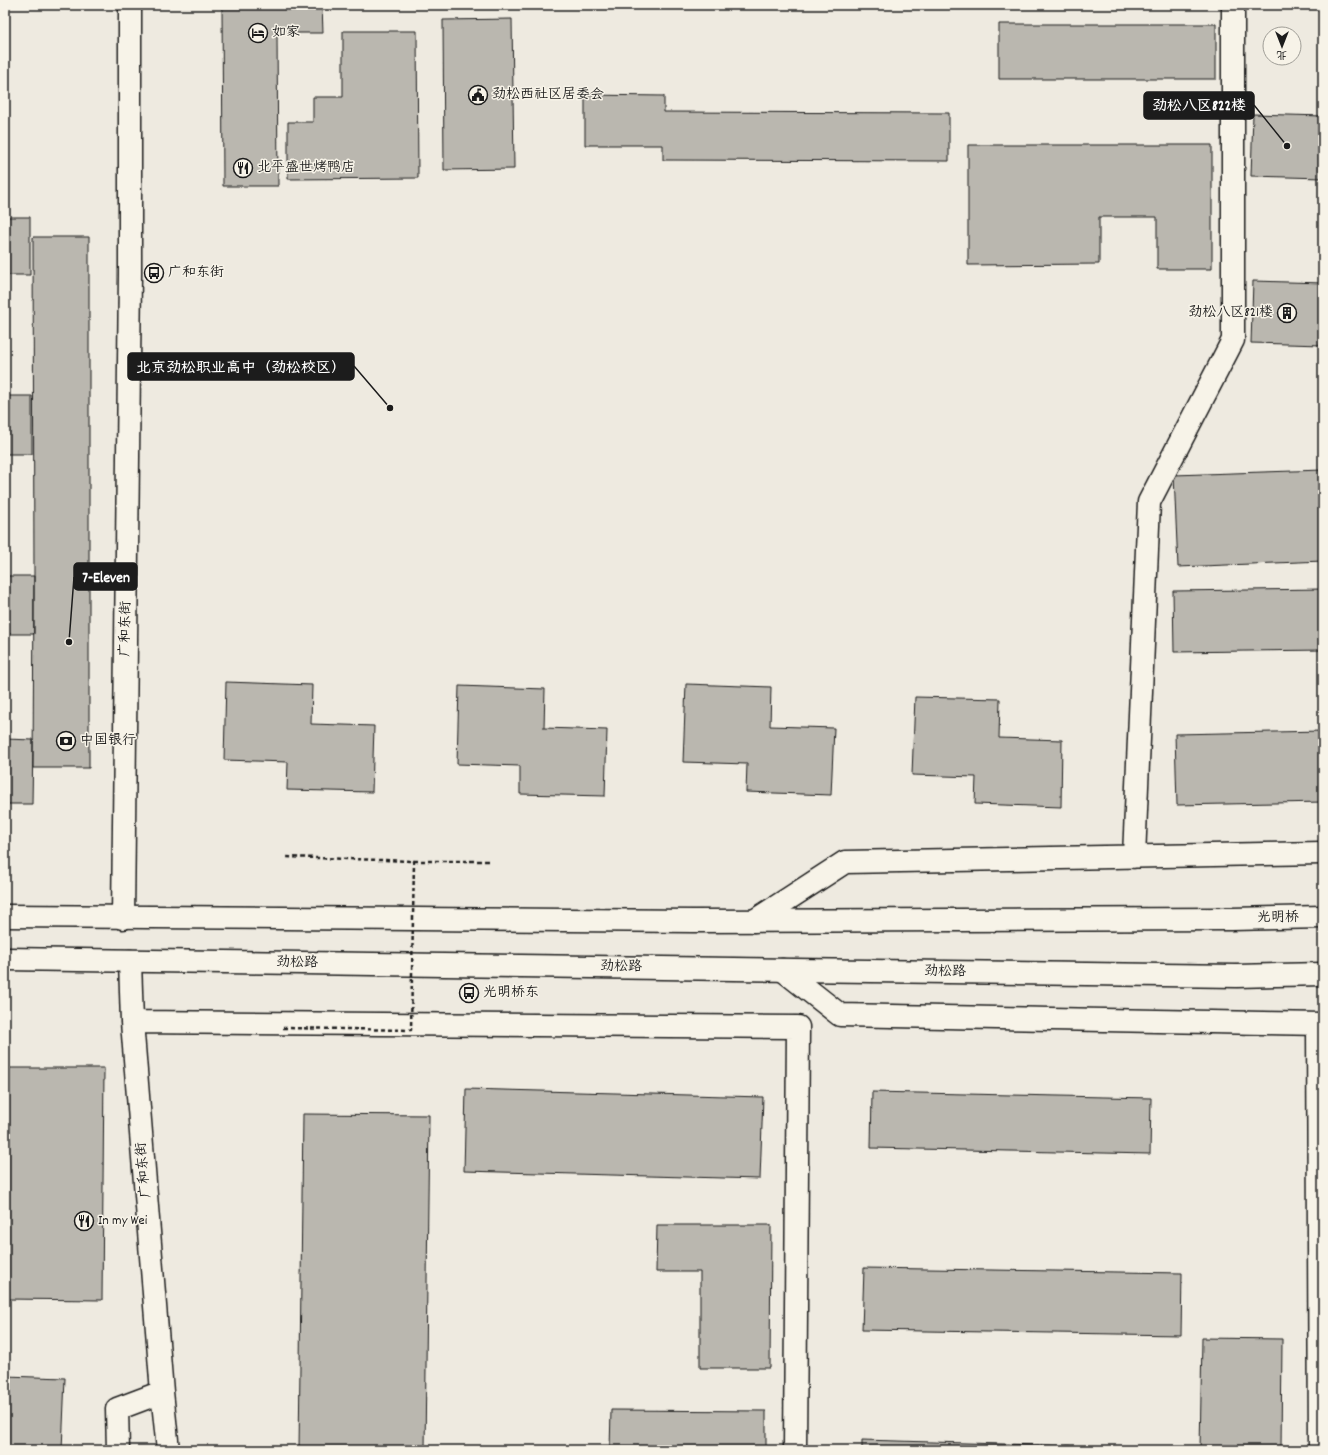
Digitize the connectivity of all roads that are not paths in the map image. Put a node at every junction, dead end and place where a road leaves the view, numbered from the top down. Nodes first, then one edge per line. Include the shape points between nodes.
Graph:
1 (130, 5) edge
2 (1233, 5) edge
3 (1323, 853) edge
4 (1134, 857) junction
5 (5, 916) edge
6 (1323, 917) edge
7 (123, 918) junction
8 (754, 921) junction
9 (5, 959) edge
10 (130, 961) junction
11 (783, 970) junction
12 (1323, 974) edge
13 (132, 1022) junction
14 (1321, 1024) edge
15 (162, 1392) junction
16 (118, 1450) edge
17 (168, 1450) edge
18 (795, 1450) edge
19 (1320, 1450) edge

1 - 7 street, 广和东街
2 - 4 street via 1233,340 1149,502
3 - 4 street
4 - 8 street via 845,862
5 - 7 street
6 - 8 street, 光明桥
7 - 8 street
9 - 10 street, 劲松路
10 - 11 street, 劲松路
10 - 13 street, 广和东街
11 - 12 street, 劲松路 via 1237,976
11 - 14 street via 840,1015
13 - 15 street, 广和东街
13 - 18 street via 798,1027
14 - 19 street
15 - 16 street via 117,1409
15 - 17 street, 广和东街

